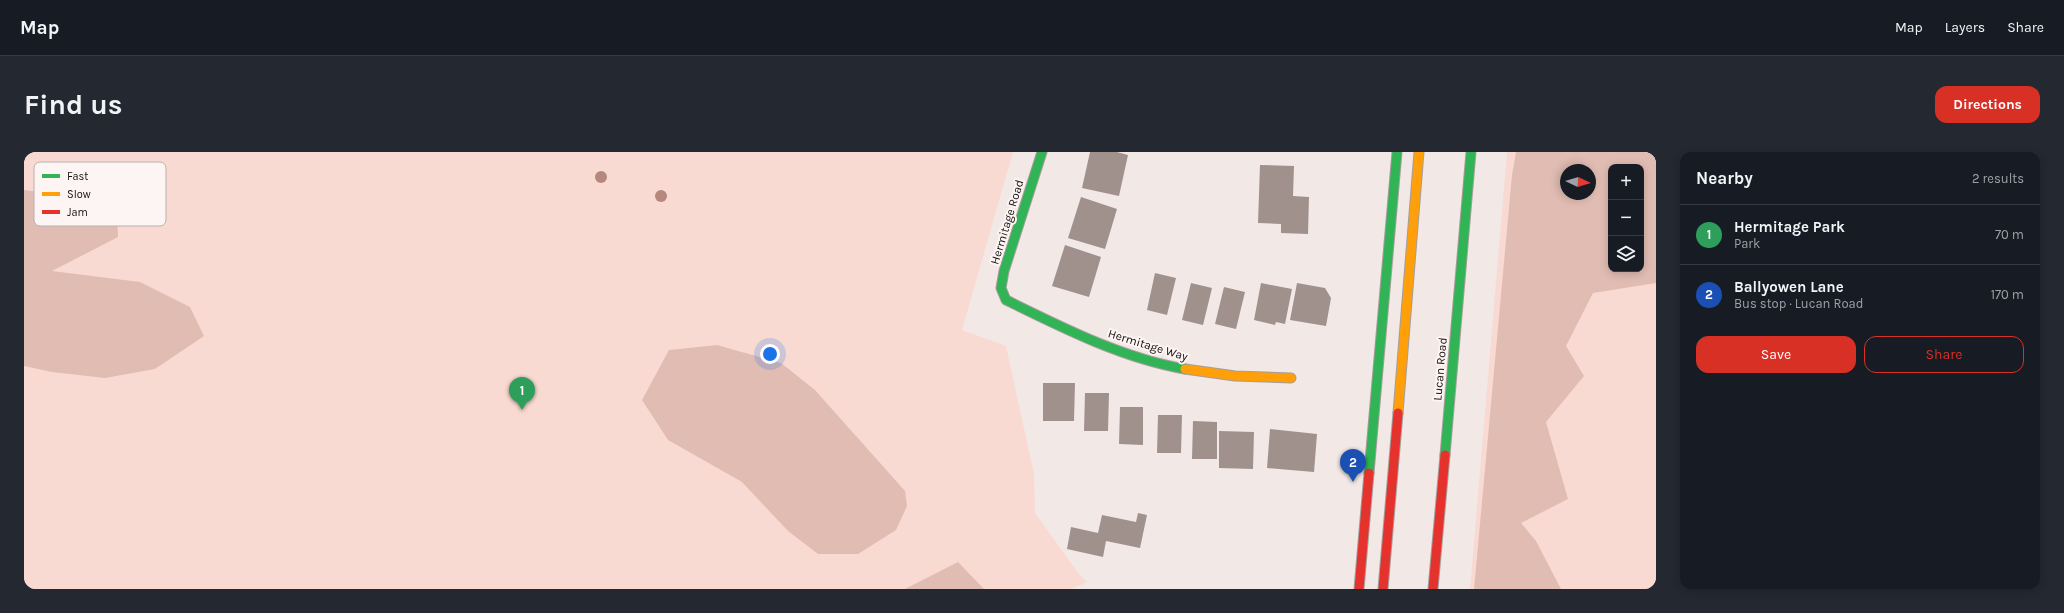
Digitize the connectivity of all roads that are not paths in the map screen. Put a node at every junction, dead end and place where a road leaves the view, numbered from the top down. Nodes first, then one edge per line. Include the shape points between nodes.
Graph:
1 (1042, 152) edge
2 (1397, 152) edge
3 (1418, 152) edge
4 (1471, 152) edge
5 (1006, 300) joint
6 (1292, 378) dead end
7 (1359, 589) edge
8 (1382, 589) edge
9 (1434, 589) edge

1 - 5 main road, Hermitage Road via 1004,271 1001,288
2 - 7 main road
3 - 8 main road
4 - 9 main road, Lucan Road
5 - 6 main road, Hermitage Way via 1116,350 1178,368 1251,377

